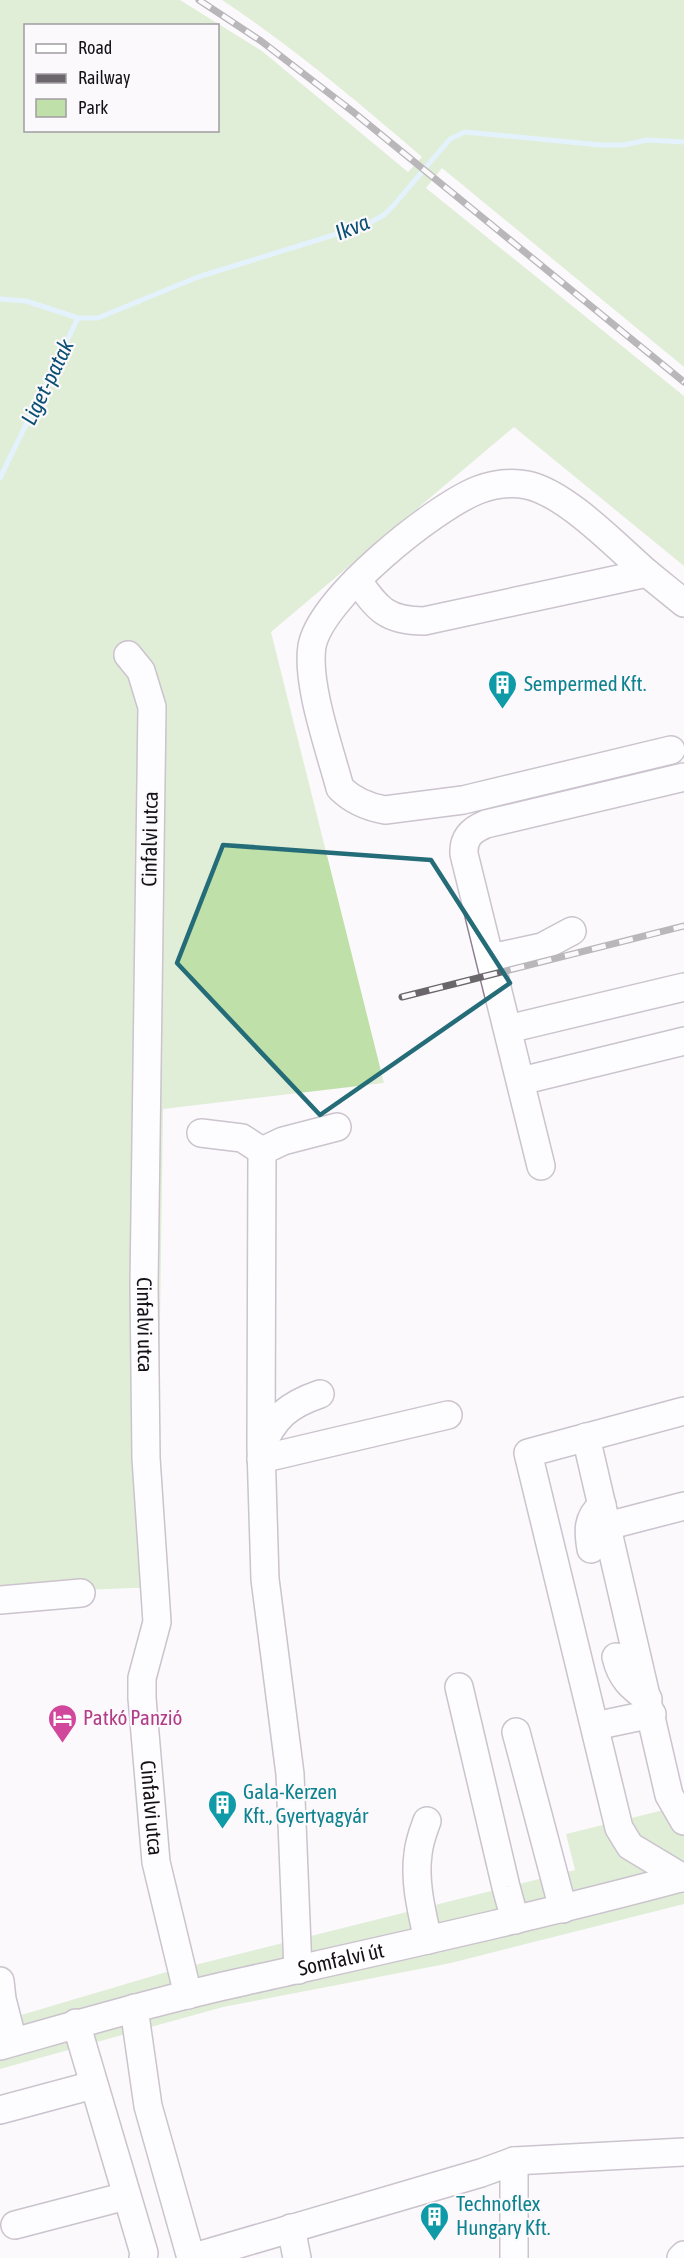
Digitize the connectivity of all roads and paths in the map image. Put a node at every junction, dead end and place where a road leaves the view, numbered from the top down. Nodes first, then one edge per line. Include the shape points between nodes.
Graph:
1 (648, 573) junction
2 (357, 580) junction
3 (684, 603) edge
4 (128, 655) dead end
5 (671, 750) dead end
6 (684, 777) edge
7 (572, 931) dead end
8 (491, 958) junction
9 (684, 987) edge
10 (508, 1029) junction
11 (684, 1041) edge
12 (521, 1081) junction
13 (337, 1127) dead end
14 (201, 1133) dead end
15 (262, 1151) junction
16 (541, 1166) dead end
17 (320, 1394) dead end
18 (684, 1411) edge
19 (448, 1415) dead end
20 (586, 1437) junction
21 (261, 1453) junction
22 (684, 1506) edge
23 (605, 1515) junction
24 (591, 1549) dead end
25 (81, 1593) dead end
26 (0, 1600) edge
27 (616, 1657) dead end
28 (459, 1687) dead end
29 (650, 1706) junction
30 (595, 1726) junction
31 (516, 1732) dead end
32 (427, 1821) dead end
33 (684, 1821) edge
34 (683, 1878) edge
35 (563, 1909) junction
36 (515, 1920) junction
37 (428, 1940) junction
38 (298, 1970) junction
39 (0, 1981) edge
40 (188, 1995) junction
41 (134, 2008) junction
42 (76, 2023) junction
43 (6, 2044) edge
44 (93, 2085) junction
45 (0, 2110) edge
46 (684, 2152) edge
47 (514, 2161) junction
48 (126, 2196) junction
49 (15, 2225) dead end
50 (291, 2228) junction
51 (143, 2258) edge
52 (191, 2258) edge
53 (297, 2258) edge
54 (514, 2258) edge

1 - 2 street via 423,621 401,620 384,613
1 - 2 street via 560,499 529,486 504,484 476,491 436,514
1 - 3 street
2 - 5 street via 321,625 312,645 311,667 340,788 349,797 385,810 452,801
4 - 40 street, Cinfalvi utca via 141,671 152,706 144,1285 146,1458 157,1622 142,1678 142,1698 154,1852
6 - 8 street via 486,824 470,833 464,854
7 - 8 street via 542,947
8 - 10 street
9 - 10 street
10 - 12 street
11 - 12 street
12 - 16 street
13 - 15 street via 282,1141
14 - 15 street via 242,1138
15 - 21 street
17 - 21 street via 302,1400 277,1418
18 - 20 street
19 - 21 street
20 - 23 street
20 - 30 street via 528,1453
21 - 38 street via 265,1579 290,1774
22 - 23 street
23 - 24 street via 591,1517
23 - 29 street
25 - 26 street
27 - 29 street via 622,1677
28 - 36 street
29 - 30 street
29 - 33 street via 669,1795
30 - 34 street via 619,1828 630,1846
31 - 35 street
32 - 37 street via 417,1866
34 - 35 street, Somfalvi út
35 - 36 street, Somfalvi út
36 - 37 street, Somfalvi út
37 - 38 street, Somfalvi út
38 - 40 street, Somfalvi út
39 - 43 street
40 - 41 street, Somfalvi út
41 - 42 street, Somfalvi út
41 - 52 street via 148,2106
42 - 43 street, Somfalvi út
42 - 44 street
44 - 45 street
44 - 48 street
46 - 47 street
47 - 50 street
47 - 54 street
48 - 49 street
48 - 51 street
50 - 52 street
50 - 53 street

